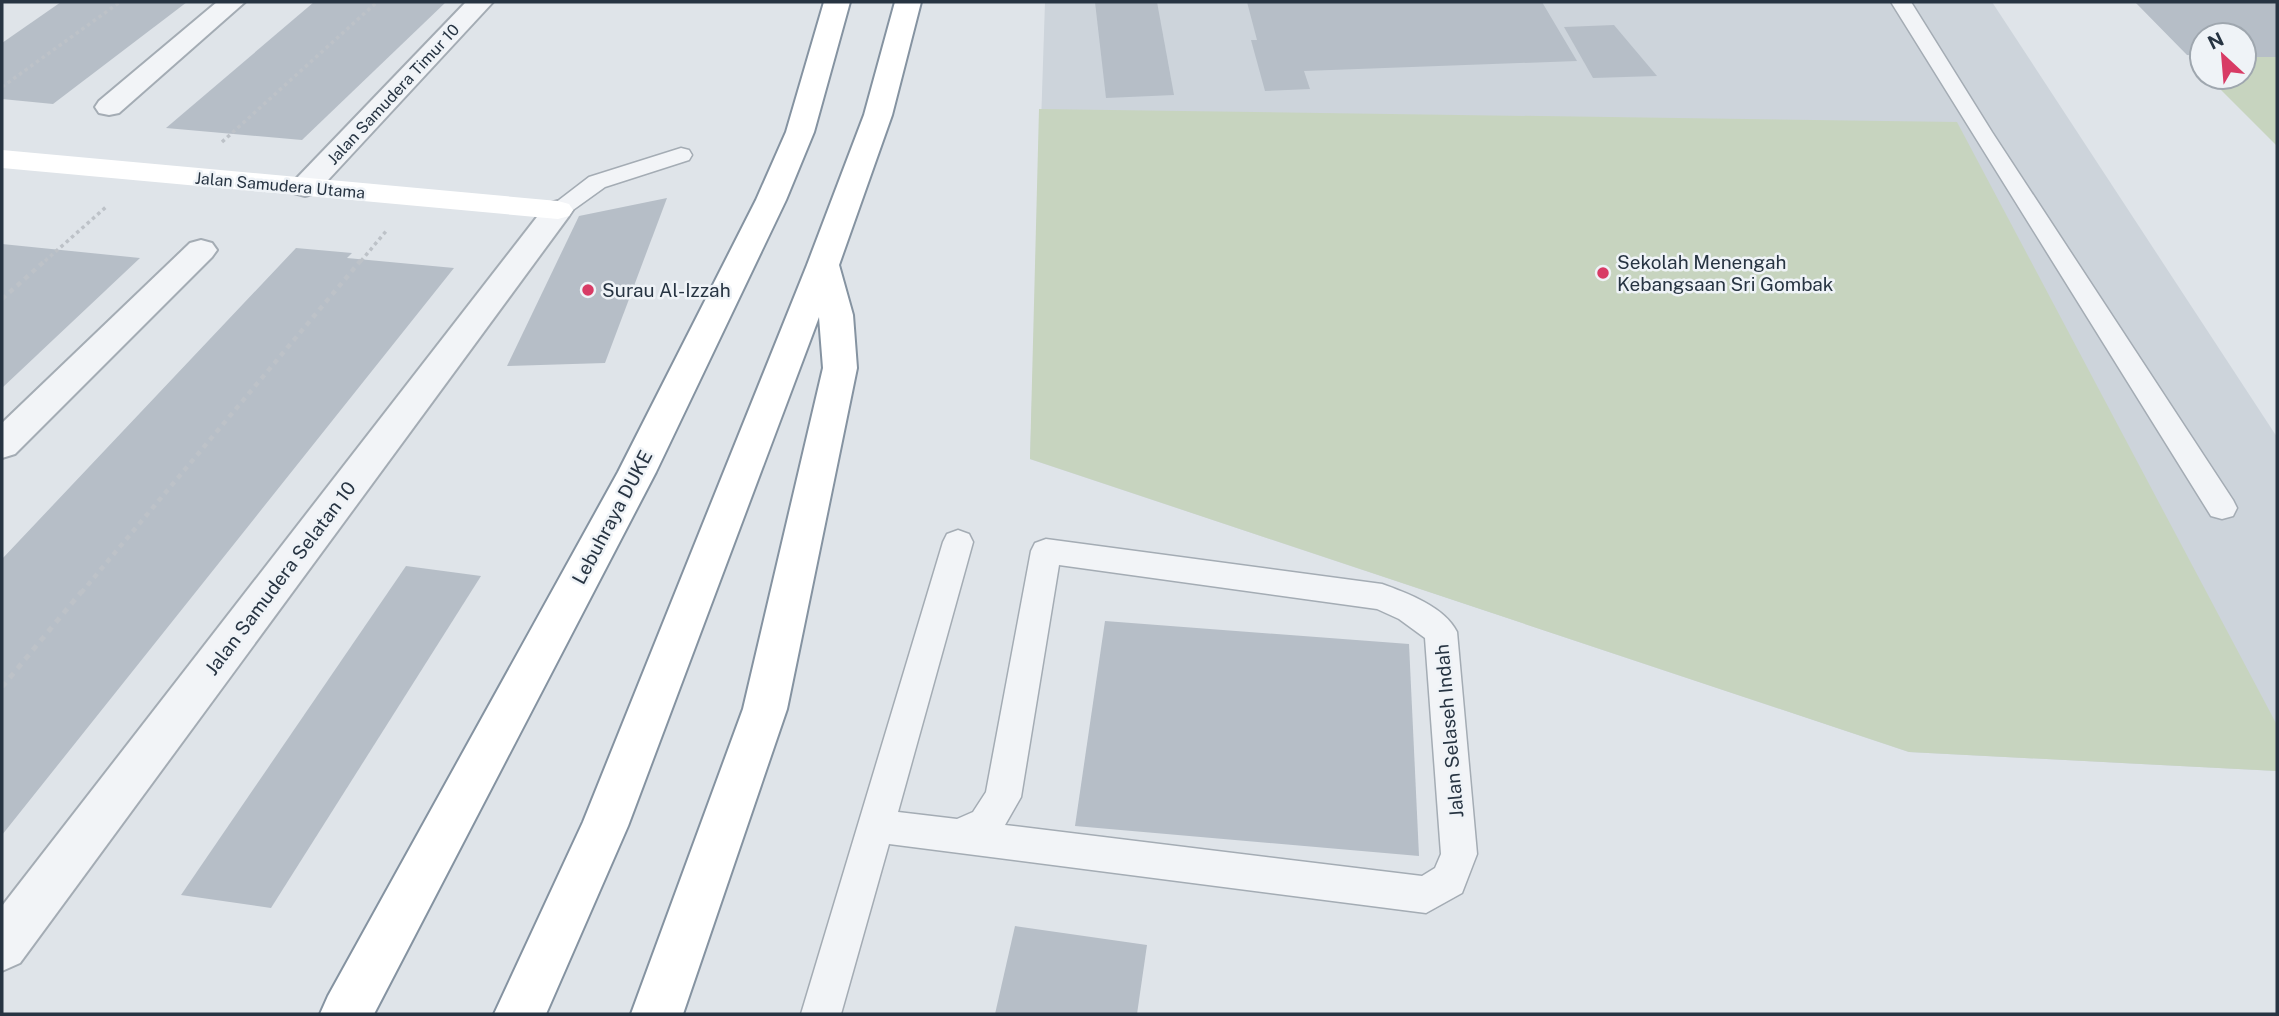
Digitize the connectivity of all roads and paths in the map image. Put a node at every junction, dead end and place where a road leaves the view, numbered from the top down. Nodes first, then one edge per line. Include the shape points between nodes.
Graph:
1 (120, 2) edge
2 (232, 2) edge
3 (377, 2) edge
4 (480, 2) edge
5 (837, 2) edge
6 (908, 2) edge
7 (1901, 2) edge
8 (2, 87) edge
9 (109, 107) dead end
10 (681, 155) dead end
11 (2, 159) edge
12 (184, 176) junction
13 (305, 187) junction
14 (112, 202) dead end
15 (558, 210) junction
16 (394, 222) dead end
17 (201, 250) dead end
18 (823, 265) junction
19 (2, 299) edge
20 (2, 445) edge
21 (2222, 508) dead end
22 (958, 541) dead end
23 (2, 687) edge
24 (875, 826) junction
25 (958, 836) junction
26 (2, 946) edge
27 (345, 1014) edge
28 (520, 1014) edge
29 (657, 1014) edge
30 (821, 1014) edge

1 - 8 path
2 - 9 street
3 - 12 path
4 - 13 street, Jalan Samudera Timur 10
5 - 27 main road, Lebuhraya DUKE via 800,132 771,201 637,472
6 - 18 main road via 878,114
7 - 21 lane
10 - 15 lane via 597,182
11 - 12 main road, Jalan Samudera Utama
12 - 13 main road, Jalan Samudera Utama
13 - 15 main road, Jalan Samudera Utama
14 - 19 path
15 - 26 street, Jalan Samudera Selatan 10
16 - 23 path
17 - 20 street
18 - 28 main road via 605,826
18 - 29 main road via 836,315 840,368 765,709
22 - 24 lane
24 - 25 lane, Jalan Selaseh Indah
24 - 30 lane
25 - 25 lane, Jalan Selaseh Indah via 986,824 1003,797 1046,551 1382,597 1441,632 1459,854 1449,880 1426,895

